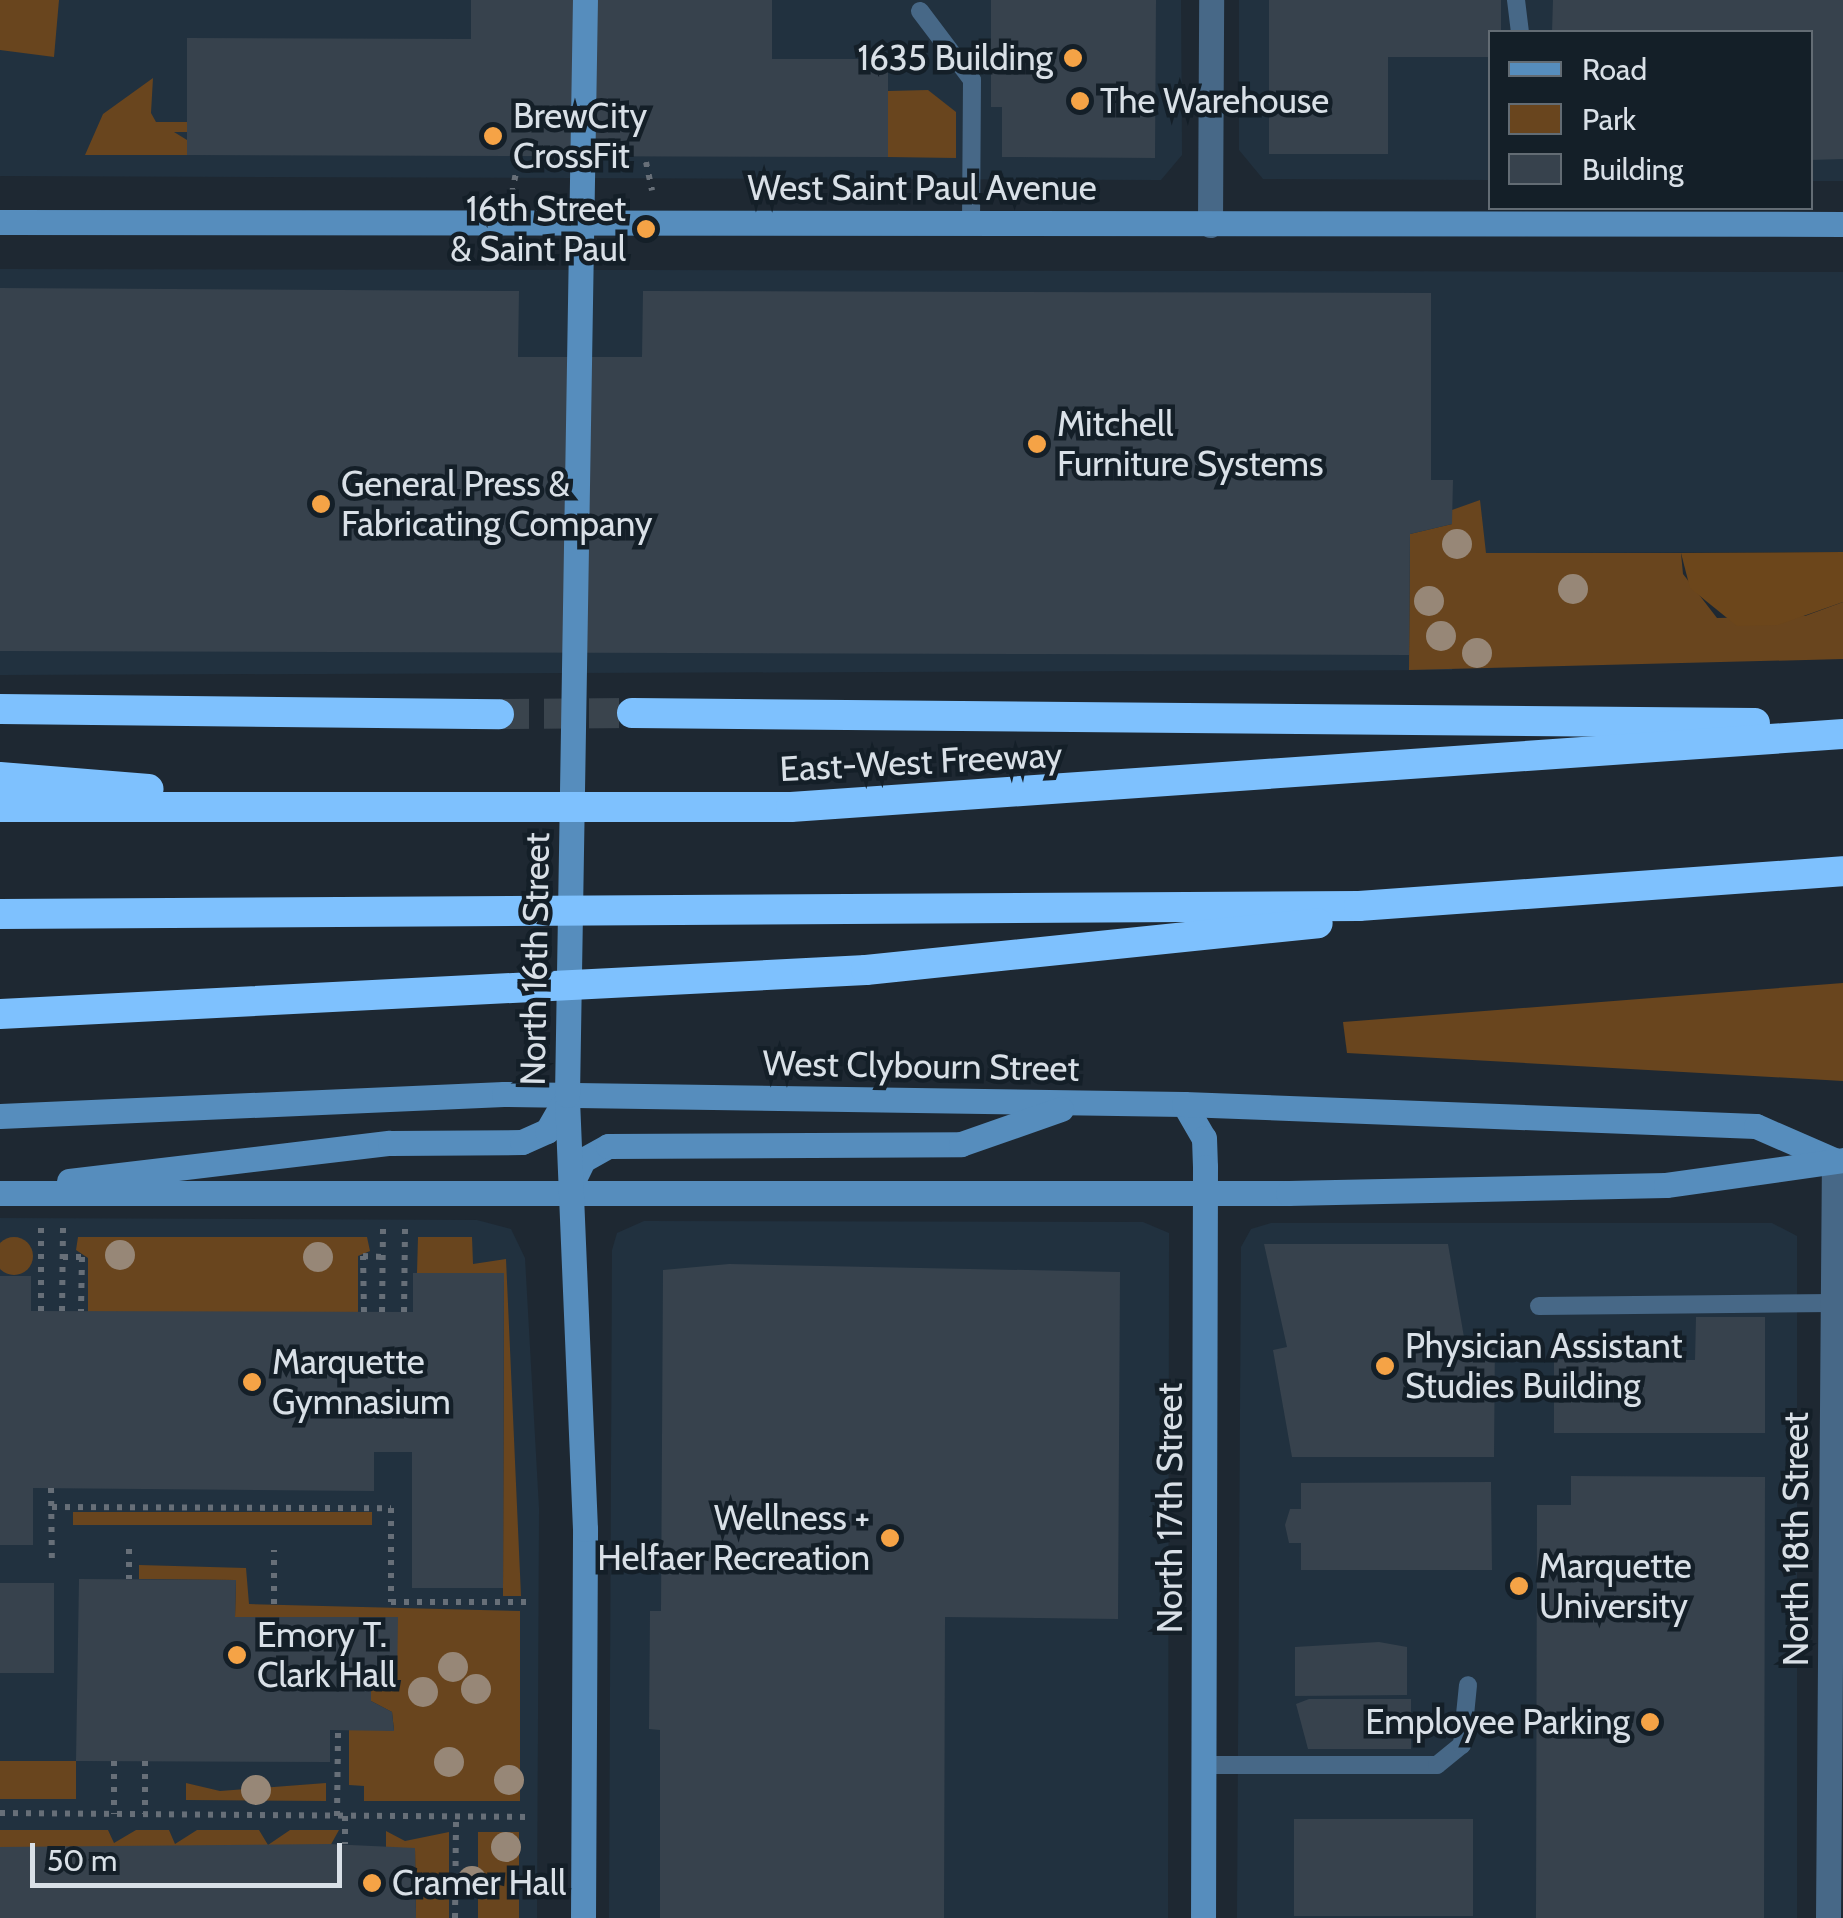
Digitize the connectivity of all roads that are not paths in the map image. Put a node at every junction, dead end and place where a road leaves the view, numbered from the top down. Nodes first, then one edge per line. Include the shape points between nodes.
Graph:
1 (585, 0) edge
2 (1211, 0) edge
3 (1516, 0) edge
4 (920, 11) dead end
5 (1520, 30) edge
6 (1540, 216) edge
7 (0, 222) edge
8 (972, 222) junction
9 (1210, 224) junction
10 (1843, 224) edge
11 (0, 709) edge
12 (632, 713) tunnel mouth
13 (499, 714) tunnel mouth
14 (1843, 726) edge
15 (1843, 734) edge
16 (0, 777) edge
17 (366, 806) junction
18 (0, 807) edge
19 (1843, 871) edge
20 (1550, 896) junction
21 (0, 914) edge
22 (0, 1014) edge
23 (567, 1095) junction
24 (1076, 1104) junction
25 (1184, 1104) junction
26 (0, 1116) edge
27 (1839, 1160) edge
28 (569, 1192) junction
29 (0, 1193) edge
30 (1205, 1194) junction
31 (1832, 1302) junction
32 (1539, 1306) dead end
33 (1468, 1685) dead end
34 (1204, 1765) junction
35 (583, 1918) edge
36 (1203, 1918) edge
37 (1828, 1918) edge

1 - 23 street, North 16th Street
2 - 9 street
3 - 5 lane
4 - 8 lane via 972,80
6 - 9 street, West Saint Paul Avenue
6 - 10 street, West Saint Paul Avenue
7 - 8 street, West Saint Paul Avenue
8 - 9 street, West Saint Paul Avenue
11 - 13 highway
12 - 14 highway
15 - 17 highway, East-West Freeway via 967,800
16 - 17 highway
17 - 18 highway, East-West Freeway
19 - 20 highway
20 - 21 highway via 973,911
20 - 22 highway via 970,963
23 - 24 street, West Clybourn Street
23 - 26 street, West Clybourn Street
23 - 28 street, North 16th Street
23 - 29 street via 556,1122 522,1142 390,1143
24 - 25 street, West Clybourn Street
24 - 28 street via 961,1144 608,1146 583,1160
25 - 27 street, West Clybourn Street via 1756,1126
25 - 30 street, North 17th Street via 1204,1138
27 - 30 street via 1666,1185
27 - 31 street, North 18th Street
28 - 29 street
28 - 30 street
28 - 35 street, North 16th Street via 585,1530
30 - 34 street, North 17th Street
31 - 32 lane
31 - 37 street, North 18th Street
33 - 34 lane via 1462,1745 1436,1764
34 - 36 street, North 17th Street

